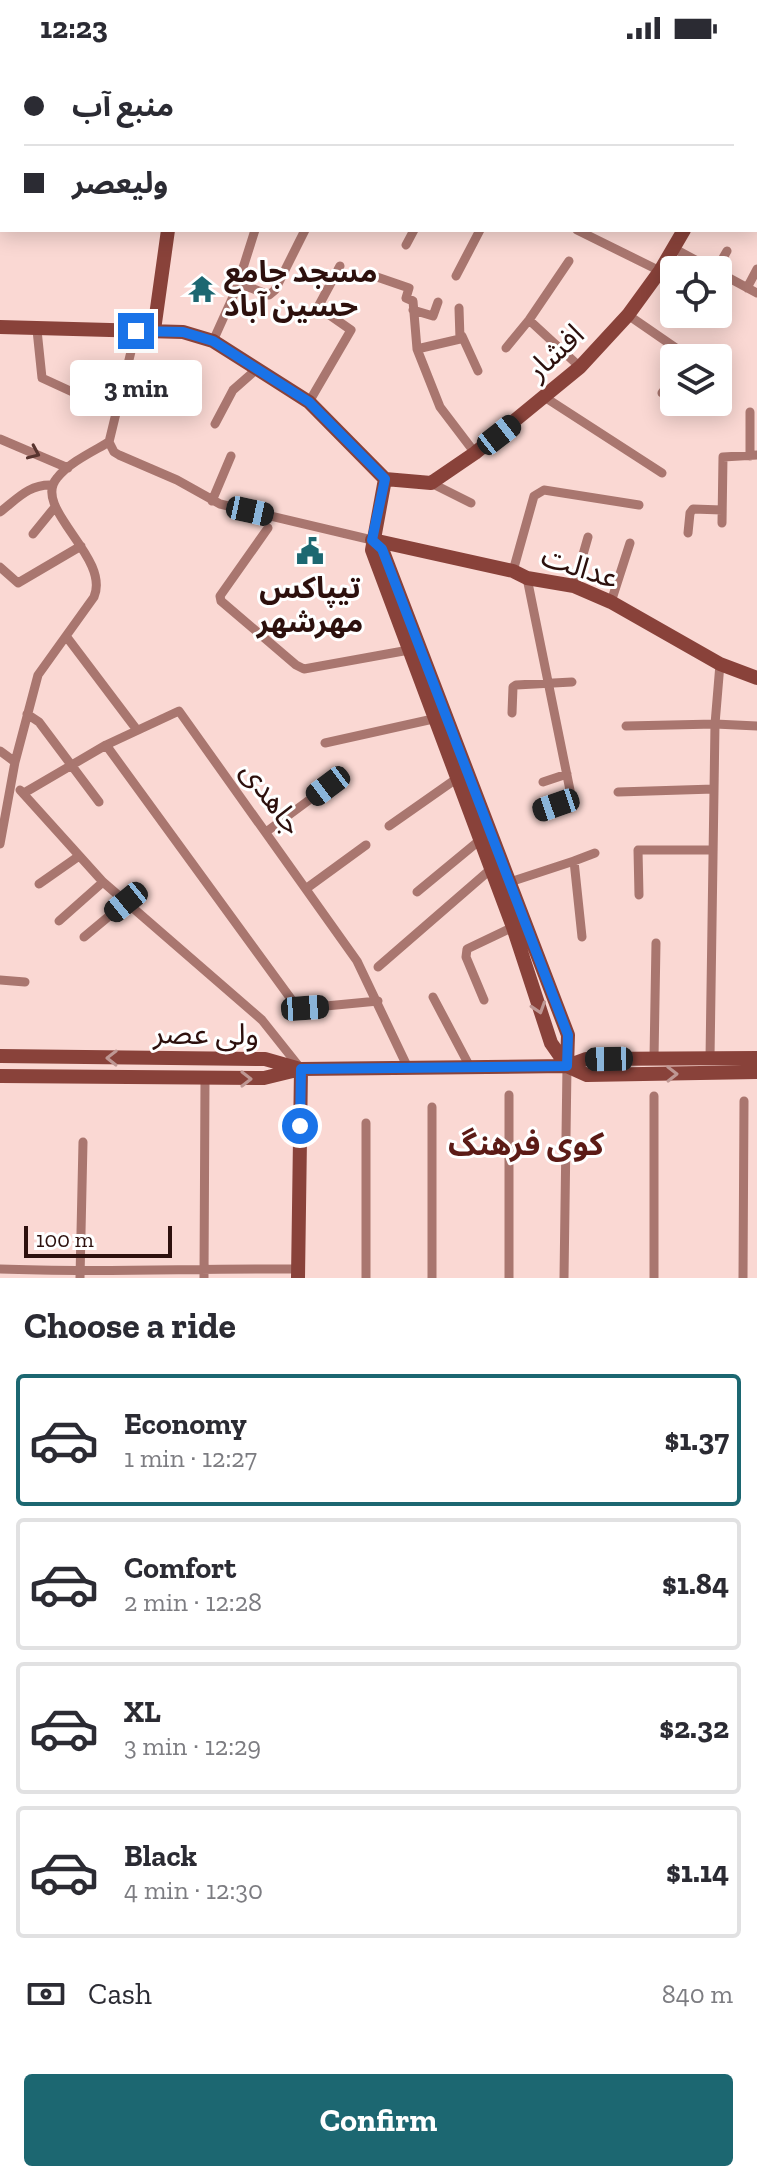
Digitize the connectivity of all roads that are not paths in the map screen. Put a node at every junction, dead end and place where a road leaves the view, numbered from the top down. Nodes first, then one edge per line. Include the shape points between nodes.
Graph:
1 (168, 232) edge
2 (254, 232) edge
3 (304, 232) edge
4 (413, 232) edge
5 (479, 232) edge
6 (581, 232) edge
7 (683, 232) edge
8 (406, 245) dead end
9 (673, 248) junction
10 (727, 251) dead end
11 (668, 256) edge
12 (688, 256) edge
13 (724, 256) edge
14 (569, 261) dead end
15 (340, 266) dead end
16 (757, 269) edge
17 (660, 271) joint
18 (456, 276) dead end
19 (377, 277) dead end
20 (732, 280) edge
21 (238, 283) junction
22 (747, 288) junction
23 (757, 293) edge
24 (438, 302) dead end
25 (459, 308) dead end
26 (413, 310) junction
27 (628, 315) junction
28 (529, 320) junction
29 (0, 327) edge
30 (37, 330) junction
31 (154, 330) junction
32 (136, 331) junction
33 (462, 336) junction
34 (213, 341) junction
35 (670, 344) edge
36 (506, 348) dead end
37 (417, 349) junction
38 (580, 367) junction
39 (257, 369) junction
40 (478, 371) dead end
41 (546, 398) junction
42 (309, 402) junction
43 (116, 412) junction
44 (750, 412) dead end
45 (215, 424) dead end
46 (0, 439) edge
47 (109, 442) junction
48 (475, 453) junction
49 (231, 456) dead end
50 (754, 456) edge
51 (68, 468) junction
52 (662, 473) dead end
53 (385, 479) junction
54 (431, 483) junction
55 (52, 485) junction
56 (212, 501) junction
57 (471, 503) dead end
58 (639, 505) dead end
59 (55, 507) junction
60 (722, 510) junction
61 (0, 512) edge
62 (722, 523) dead end
63 (268, 528) dead end
64 (688, 533) dead end
65 (33, 534) dead end
66 (588, 537) dead end
67 (372, 540) junction
68 (630, 543) dead end
69 (81, 546) junction
70 (0, 567) edge
71 (513, 571) junction
72 (527, 578) junction
73 (574, 586) junction
74 (611, 602) junction
75 (66, 636) junction
76 (409, 650) junction
77 (720, 664) junction
78 (757, 678) edge
79 (572, 682) dead end
80 (548, 683) junction
81 (512, 713) dead end
82 (27, 714) junction
83 (433, 719) junction
84 (715, 724) junction
85 (626, 726) dead end
86 (757, 726) edge
87 (137, 730) junction
88 (325, 743) dead end
89 (106, 745) junction
90 (0, 751) edge
91 (15, 762) junction
92 (73, 765) junction
93 (567, 774) junction
94 (456, 779) junction
95 (543, 782) dead end
96 (11, 785) junction
97 (328, 786) dead end
98 (714, 789) junction
99 (618, 792) dead end
100 (24, 793) junction
101 (99, 802) dead end
102 (541, 810) dead end
103 (389, 826) dead end
104 (266, 832) junction
105 (480, 840) junction
106 (0, 844) edge
107 (366, 845) dead end
108 (713, 850) junction
109 (595, 853) dead end
110 (79, 856) junction
111 (574, 861) junction
112 (491, 869) junction
113 (103, 882) junction
114 (510, 882) junction
115 (39, 884) dead end
116 (307, 888) junction
117 (417, 892) dead end
118 (639, 895) dead end
119 (126, 902) junction
120 (59, 921) dead end
121 (513, 927) junction
122 (84, 937) dead end
123 (582, 937) dead end
124 (656, 943) dead end
125 (378, 967) dead end
126 (0, 980) edge
127 (25, 982) dead end
128 (433, 997) dead end
129 (484, 1000) dead end
130 (378, 1001) junction
131 (0, 1056) edge
132 (654, 1058) junction
133 (710, 1058) junction
134 (757, 1058) edge
135 (567, 1066) junction
136 (470, 1067) junction
137 (408, 1068) junction
138 (301, 1069) junction
139 (757, 1072) edge
140 (0, 1076) edge
141 (205, 1079) junction
142 (509, 1095) dead end
143 (654, 1096) dead end
144 (744, 1101) dead end
145 (432, 1107) dead end
146 (366, 1123) dead end
147 (83, 1142) dead end
148 (0, 1269) edge
149 (204, 1273) edge
150 (298, 1273) edge
151 (15, 1274) edge
152 (144, 1274) edge
153 (80, 1275) edge
154 (366, 1278) edge
155 (432, 1278) edge
156 (509, 1278) edge
157 (564, 1278) edge
158 (654, 1278) edge
159 (743, 1278) edge

1 - 31 street
2 - 21 street
3 - 21 street via 269,295
4 - 8 street
5 - 18 street
6 - 17 street
7 - 9 street, افشار
9 - 11 street, افشار
9 - 12 street
10 - 13 street
14 - 28 street
15 - 42 street via 318,307 351,332
16 - 22 street
17 - 27 street, افشار
19 - 26 street via 409,288 406,298 413,301
20 - 22 street
21 - 34 street
22 - 23 street
24 - 26 street via 433,316
25 - 33 street
26 - 37 street
27 - 35 street
27 - 38 street, افشار
28 - 36 street
28 - 38 street
29 - 30 street
30 - 32 street
30 - 43 street via 42,378
31 - 32 street
31 - 34 street
32 - 43 street
33 - 37 street
33 - 40 street
34 - 39 street
37 - 48 street via 440,407
38 - 41 street, افشار
39 - 42 street
39 - 45 street via 233,390
41 - 48 street, افشار
41 - 52 street
42 - 53 street
43 - 47 street
44 - 50 street
46 -> 51 street
47 - 51 street
47 - 56 street via 119,455
48 - 54 street, افشار
49 - 56 street
50 - 60 street via 723,457
51 - 55 street
53 - 54 street
53 - 67 street
54 - 57 street
55 - 59 street
55 - 61 street via 32,488
56 - 67 street
58 - 71 street via 539,492
59 - 65 street
59 - 69 street
60 - 62 street
60 - 64 street via 693,509
63 - 76 street via 221,601 304,669
66 - 73 street
67 - 71 street, عدالت
67 - 76 street
67 - 114 street via 382,549
68 - 74 street
69 - 70 street via 18,583
69 - 75 street via 98,587
71 - 72 street, عدالت
72 - 73 street, عدالت
72 - 80 street
73 - 74 street, عدالت
74 - 77 street, عدالت
75 - 82 street via 38,675
75 - 87 street
76 - 83 street
77 - 78 street, عدالت
77 - 84 street
79 - 80 street
80 - 81 street via 513,687
80 - 93 street
82 - 91 street
82 - 92 street
83 - 88 street
83 - 94 street
84 - 85 street
84 - 86 street
84 - 98 street
87 - 89 street, جاهدی
87 - 104 street, جاهدی via 179,711
89 - 92 street, جاهدی
89 - 130 street via 294,1003 305,1008
90 - 91 street
91 - 96 street
92 - 100 street, جاهدی
92 - 101 street
93 - 95 street
93 - 102 street via 572,800
94 - 103 street
94 - 105 street
96 - 100 street
96 - 106 street
97 - 104 street
98 - 99 street
98 - 108 street
100 - 110 street
104 - 116 street, جاهدی
105 - 112 street
105 - 117 street
107 - 116 street
108 - 118 street via 638,850
108 - 133 street
109 - 111 street
110 - 113 street
110 - 115 street
111 - 114 street
111 - 123 street
112 - 121 street
112 - 125 street
113 - 119 street
113 - 120 street
114 - 135 street via 568,1035
116 - 130 street, جاهدی
119 - 122 street
119 - 138 street via 262,1020
121 - 129 street via 467,949
121 -> 135 street via 551,1043
124 - 132 street
126 - 127 street
128 - 136 street
130 - 137 street, جاهدی
138 -> 131 street, ولی عصر via 265,1059
132 - 133 street
132 - 135 street via 586,1059
133 - 134 street
135 - 136 street
135 -> 139 street via 587,1075
135 - 157 street
136 - 137 street
137 - 138 street
141 -> 138 street, ولی عصر via 264,1078
138 - 150 street
140 - 141 street, ولی عصر
141 - 149 street
142 - 156 street
143 - 158 street
144 - 159 street
145 - 155 street
146 - 154 street
147 - 153 street
148 - 151 street
149 - 150 street
149 - 152 street
151 - 153 street
152 - 153 street

